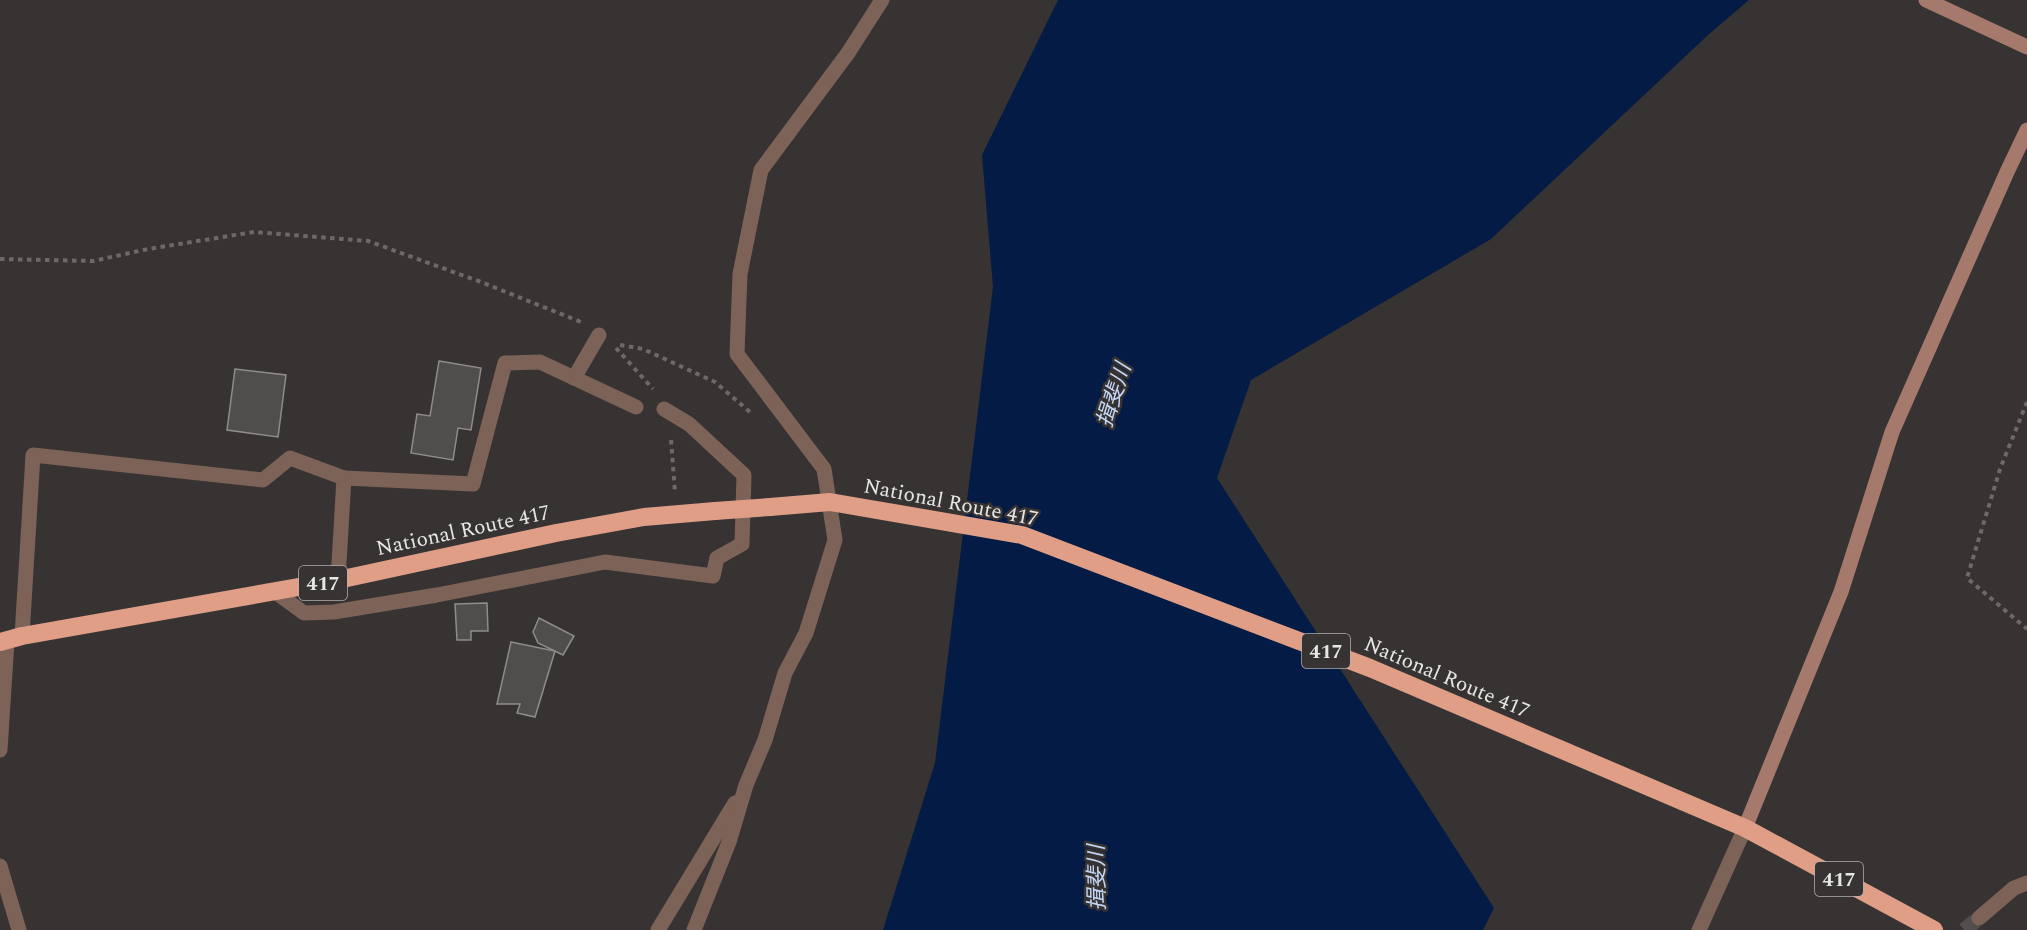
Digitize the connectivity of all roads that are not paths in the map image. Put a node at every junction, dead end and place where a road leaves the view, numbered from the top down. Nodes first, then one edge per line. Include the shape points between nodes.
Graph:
1 (882, 0) edge
2 (1926, 0) edge
3 (2023, 45) edge
4 (2027, 130) edge
5 (599, 335) road end
6 (574, 378) junction
7 (636, 407) dead end
8 (664, 409) road end
9 (344, 478) junction
10 (830, 502) junction
11 (338, 580) junction
12 (274, 591) junction
13 (10, 640) edge
14 (0, 750) edge
15 (746, 785) junction
16 (1745, 828) junction
17 (0, 866) edge
18 (2027, 883) edge
19 (1979, 918) tunnel mouth
20 (19, 930) edge
21 (658, 930) edge
22 (694, 930) edge
23 (1699, 930) edge
24 (1934, 930) edge

1 - 10 street via 848,53 761,170 740,274 737,354 824,469
2 - 3 street
4 - 16 street via 1892,432 1840,592
5 - 6 street
6 - 7 street
6 - 9 street via 540,362 505,363 473,484
8 - 12 street via 690,424 744,475 742,544 717,558 713,576 605,562 334,612 304,613
9 - 11 street
9 - 13 street via 290,458 263,480 33,455
10 - 11 highway, National Route 417 / 417, bridge via 644,517
10 - 15 street via 834,540 806,633 785,674 765,740
10 - 16 highway, National Route 417 / 417 via 1022,535 1370,668
11 - 12 highway, National Route 417 / 417
12 - 13 highway, National Route 417 / 417
13 - 14 street
15 - 21 street
15 - 22 street via 729,842
16 - 23 street
16 - 24 highway, National Route 417 / 417
17 - 20 street
18 - 19 street via 2014,888

